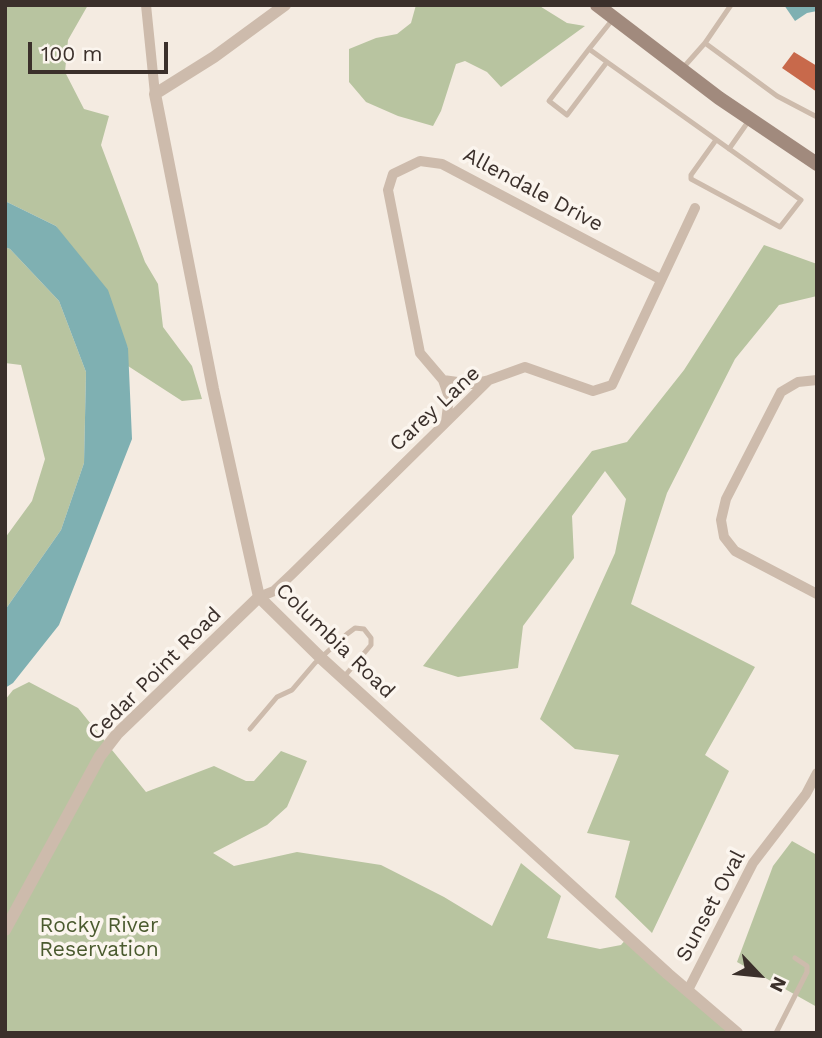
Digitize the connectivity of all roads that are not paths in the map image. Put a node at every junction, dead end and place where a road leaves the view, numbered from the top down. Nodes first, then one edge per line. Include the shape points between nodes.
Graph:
1 (145, 5) edge
2 (285, 5) edge
3 (597, 5) edge
4 (730, 5) edge
5 (613, 19) junction
6 (705, 43) junction
7 (589, 49) junction
8 (607, 62) junction
9 (681, 70) junction
10 (155, 94) junction
11 (817, 117) edge
12 (750, 120) junction
13 (716, 140) junction
14 (729, 149) junction
15 (817, 164) edge
16 (695, 208) dead end
17 (660, 279) junction
18 (443, 380) junction
19 (489, 380) junction
20 (817, 380) edge
21 (446, 423) junction
22 (817, 594) edge
23 (259, 597) junction
24 (322, 659) junction
25 (343, 678) junction
26 (250, 729) dead end
27 (817, 773) edge
28 (5, 930) edge
29 (795, 958) dead end
30 (688, 990) junction
31 (737, 1033) edge
32 (776, 1033) edge

1 - 10 street, Columbia Road
2 - 10 street
3 - 5 main road
4 - 6 lane
5 - 7 lane
5 - 9 main road
6 - 9 lane
6 - 11 lane via 777,96
7 - 8 lane
7 - 8 lane via 549,101 567,115
8 - 13 lane
9 - 12 main road
10 - 23 street, Columbia Road
12 - 14 lane
12 - 15 main road
13 - 14 lane
13 - 14 lane via 691,179 780,227 801,200
16 - 17 street, Carey Lane
17 - 18 street, Allendale Drive via 442,164 420,160 393,174 388,190 420,353
17 - 19 street, Carey Lane via 612,385 593,391 525,367
18 - 19 street via 472,384
18 - 21 street via 449,397
19 - 21 street, Carey Lane
20 - 22 street via 798,382 780,392 726,499 721,520 724,537 735,551
21 - 23 street, Carey Lane via 274,591
23 - 24 street, Columbia Road
23 - 28 street, Cedar Point Road via 117,734 100,756
24 - 25 street, Columbia Road
24 - 25 lane via 351,630 366,631 371,645
24 - 26 lane via 292,690 276,697
25 - 30 street, Columbia Road
27 - 30 street, Sunset Oval via 753,863
29 - 32 lane via 807,966 807,972
30 - 31 street, Columbia Road

